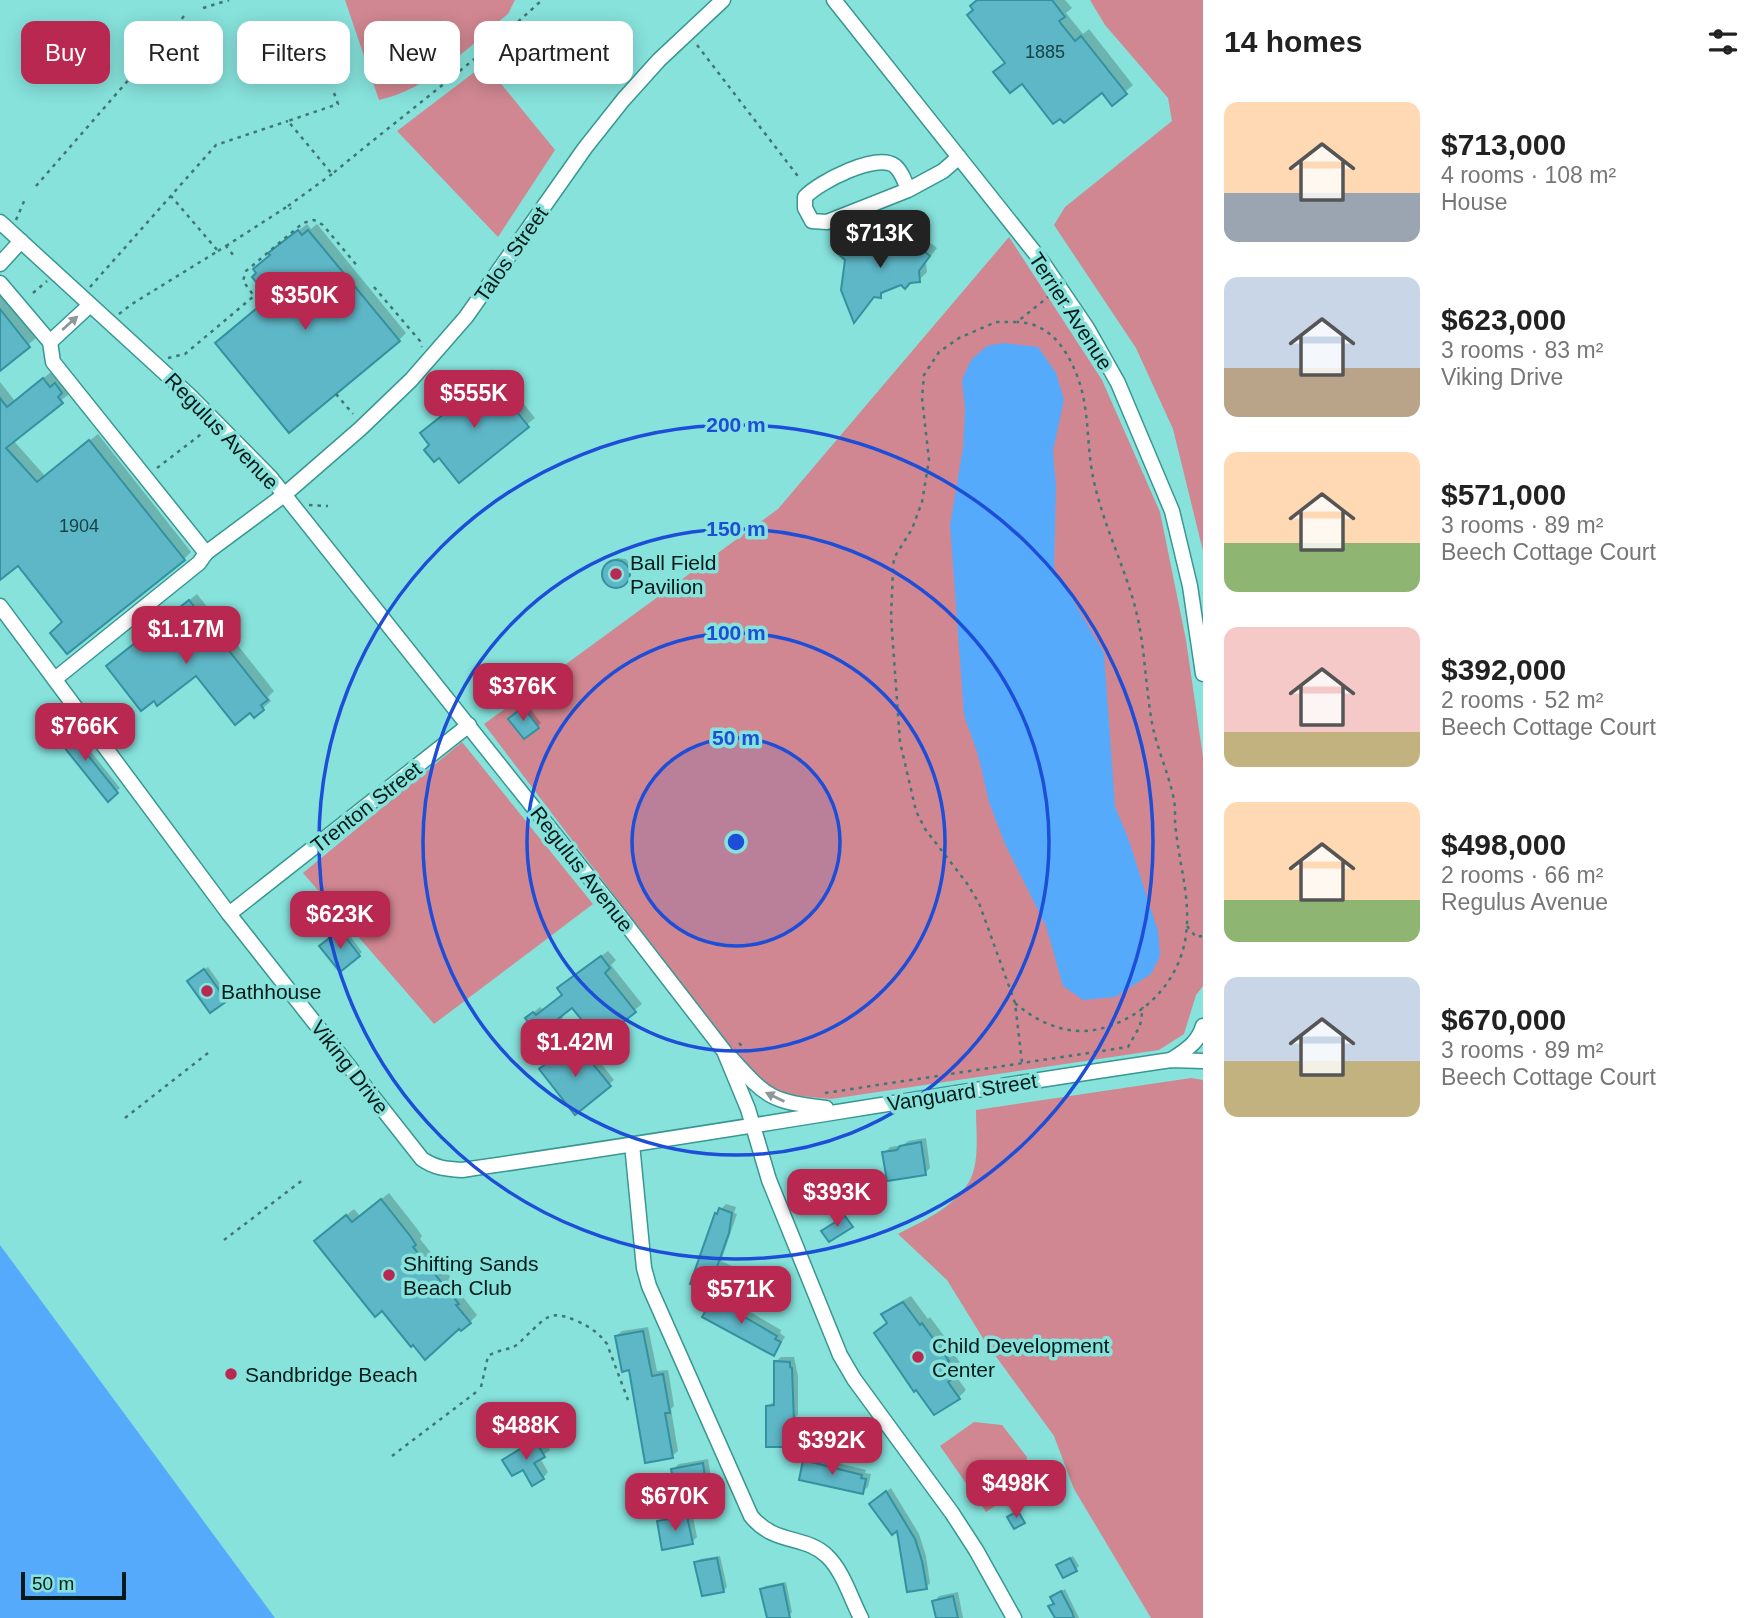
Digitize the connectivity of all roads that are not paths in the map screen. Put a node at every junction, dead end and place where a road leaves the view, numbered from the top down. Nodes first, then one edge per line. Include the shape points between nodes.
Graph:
1 (723, 0) edge
2 (834, 0) edge
3 (959, 157) junction
4 (908, 190) junction
5 (7, 222) edge
6 (21, 241) junction
7 (0, 264) edge
8 (0, 284) edge
9 (90, 305) junction
10 (50, 342) junction
11 (284, 495) junction
12 (206, 553) junction
13 (0, 606) edge
14 (1203, 674) edge
15 (55, 679) junction
16 (469, 725) junction
17 (229, 914) junction
18 (1203, 1026) edge
19 (724, 1051) junction
20 (1171, 1060) junction
21 (1203, 1061) edge
22 (841, 1110) junction
23 (753, 1127) junction
24 (632, 1144) junction
25 (861, 1618) edge
26 (1014, 1618) edge

1 - 11 street, Talos Street via 616,108 438,351 360,429
2 - 3 street, Terrier Avenue
3 - 4 street
3 - 14 street, Terrier Avenue via 1043,263 1118,383 1172,511 1190,586
4 - 4 street via 894,165 883,162 815,186 805,197 805,208 812,221 828,222
5 - 6 street, Regulus Avenue
6 - 7 street
6 - 9 street, Regulus Avenue
8 - 10 street
10 -> 9 street
9 - 11 street, Regulus Avenue via 217,422
10 - 12 street via 53,362
11 - 12 street, Talos Street
11 - 16 street, Regulus Avenue
12 - 15 street, Talos Street
13 - 15 street, Viking Drive
15 - 17 street, Viking Drive
16 - 17 street, Trenton Street
16 - 19 street, Regulus Avenue
17 - 24 street, Viking Drive via 432,1166 462,1170
18 - 20 street, Vanguard Street via 1199,1038
22 -> 19 street via 773,1098
19 - 23 street, Regulus Avenue
20 - 21 street, Vanguard Street
20 - 22 street, Vanguard Street
22 - 23 street, Vanguard Street
23 - 24 street, Viking Drive
23 - 26 street, Regulus Avenue via 769,1180 840,1355 970,1541
24 - 25 street via 649,1286 751,1516 772,1534 827,1555

